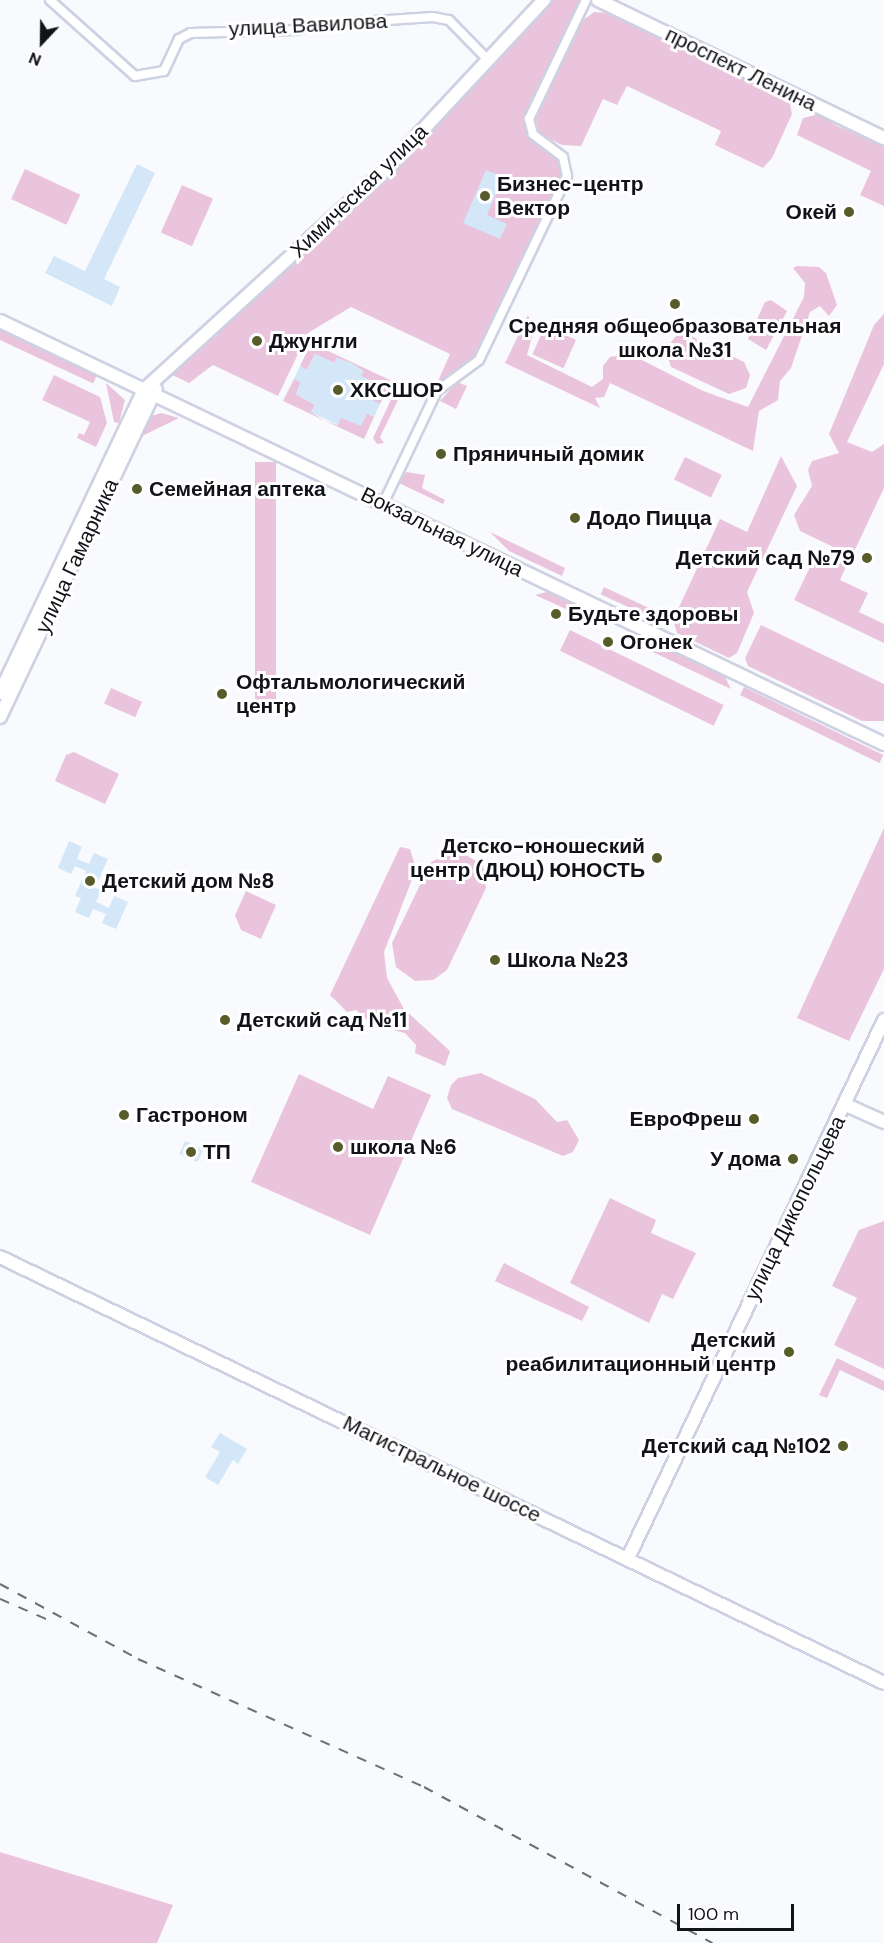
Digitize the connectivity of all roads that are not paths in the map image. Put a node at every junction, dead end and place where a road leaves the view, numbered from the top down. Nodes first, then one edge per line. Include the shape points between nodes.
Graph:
1 (50, 0) edge
2 (544, 0) edge
3 (586, 0) edge
4 (598, 0) edge
5 (488, 60) junction
6 (884, 138) edge
7 (0, 321) edge
8 (149, 393) junction
9 (383, 504) junction
10 (0, 693) edge
11 (0, 717) edge
12 (884, 744) edge
13 (884, 1020) edge
14 (844, 1104) junction
15 (884, 1122) edge
16 (0, 1257) edge
17 (627, 1558) junction
18 (884, 1683) edge

1 - 5 street, улица Вавилова via 135,76 164,71 179,39 191,33 297,30 313,25 433,17 449,20
2 - 5 main road, Химическая улица
3 - 9 street via 529,119 533,134 564,157 567,176 479,360 437,391
4 - 6 main road, проспект Ленина
5 - 8 main road, Химическая улица via 390,165 164,371
7 - 8 main road, Вокзальная улица
8 - 9 main road, Вокзальная улица
8 - 10 main road, улица Гамарника
8 - 11 main road, улица Гамарника
9 - 12 main road, Вокзальная улица
13 - 14 main road, улица Дикопольцева
14 - 15 main road
14 - 17 main road, улица Дикопольцева
16 - 17 main road, Магистральное шоссе
17 - 18 main road, Магистральное шоссе

